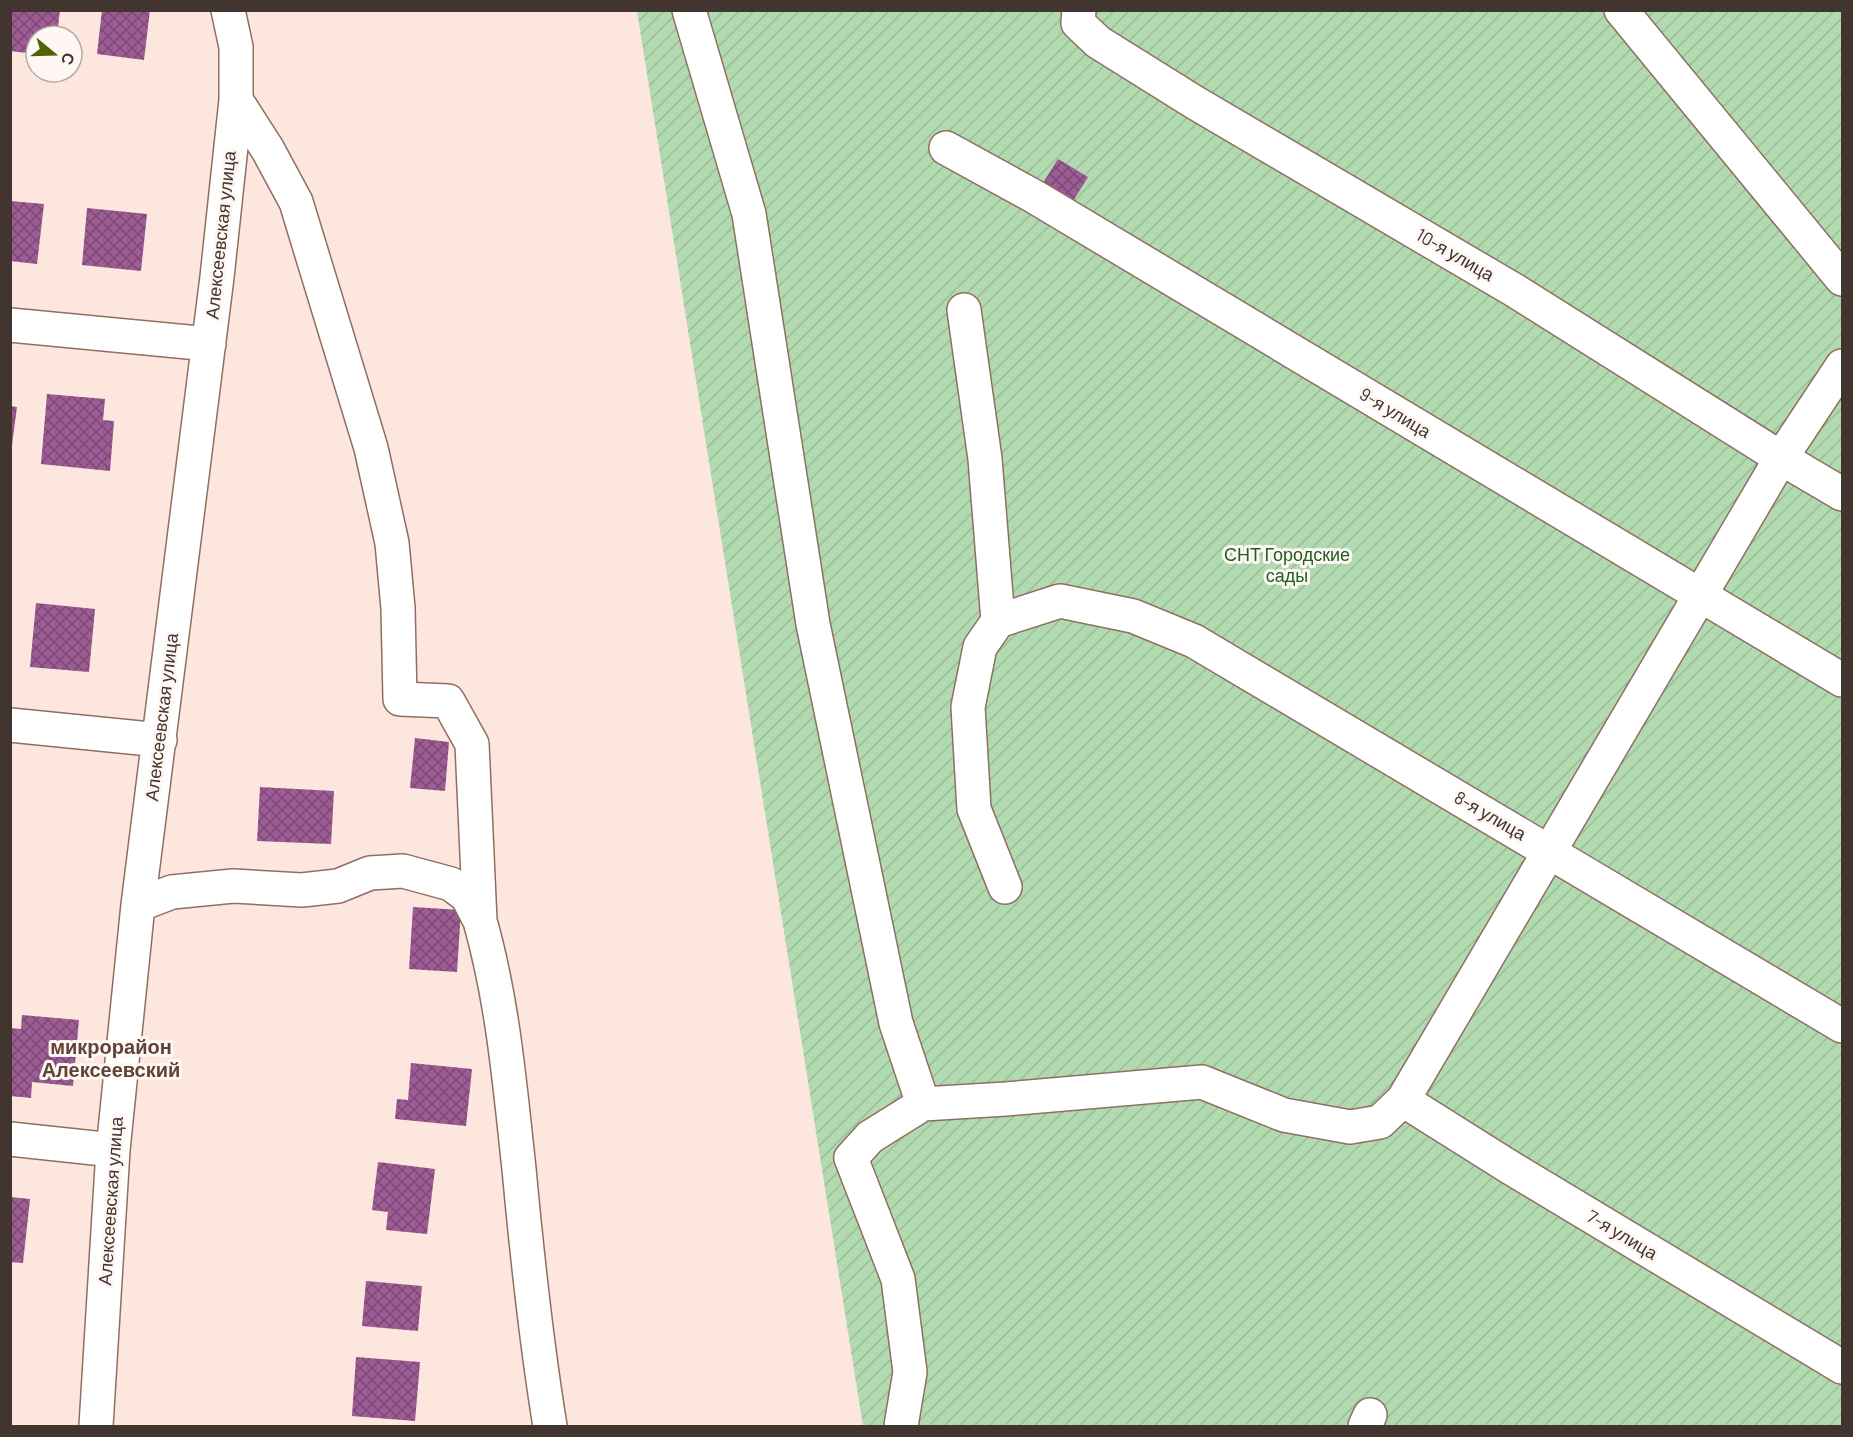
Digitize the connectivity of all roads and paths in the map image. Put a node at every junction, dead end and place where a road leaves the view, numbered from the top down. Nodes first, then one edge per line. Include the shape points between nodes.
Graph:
1 (228, 10) edge
2 (689, 10) edge
3 (1621, 10) edge
4 (1073, 14) edge
5 (236, 100) junction
6 (946, 148) dead end
7 (1842, 279) edge
8 (964, 310) dead end
9 (10, 325) edge
10 (209, 344) junction
11 (1842, 366) edge
12 (1781, 458) junction
13 (1842, 494) edge
14 (1700, 594) junction
15 (998, 621) junction
16 (1842, 680) edge
17 (10, 725) edge
18 (160, 740) junction
19 (1550, 851) junction
20 (1005, 887) dead end
21 (138, 905) junction
22 (480, 921) junction
23 (1842, 1026) edge
24 (1403, 1101) junction
25 (923, 1104) junction
26 (10, 1139) edge
27 (113, 1150) junction
28 (1842, 1367) edge
29 (96, 1426) edge
30 (550, 1426) edge
31 (901, 1426) edge

1 - 5 street, Алексеевская улица via 236,47
2 - 25 street via 749,214 813,624 896,1023
3 - 7 street
4 - 12 street, 10-я улица via 1098,42 1514,290
5 - 10 street, Алексеевская улица
5 - 22 street via 296,202 371,448 392,543 400,699 448,701 472,744
6 - 14 street, 9-я улица via 1035,196
8 - 15 street via 985,459
9 - 10 street
10 - 18 street, Алексеевская улица
11 - 12 street
12 - 13 street, 10-я улица
12 - 14 street
14 - 16 street, 9-я улица
14 - 19 street
15 - 19 street, 8-я улица via 1060,602 1133,616 1194,641
15 - 20 street via 980,647 968,707 974,809
17 - 18 street
18 - 21 street, Алексеевская улица
19 - 23 street, 8-я улица
19 - 24 street
21 - 22 street via 172,892 232,886 302,890 338,886 370,873 403,871 451,884 467,896
21 - 27 street, Алексеевская улица
22 - 30 street via 507,1051 536,1341
24 - 25 street via 1380,1122 1350,1127 1284,1115 1202,1082
24 - 28 street, 7-я улица
25 - 31 street via 870,1137 851,1158 898,1280 910,1372
26 - 27 street
27 - 29 street, Алексеевская улица

